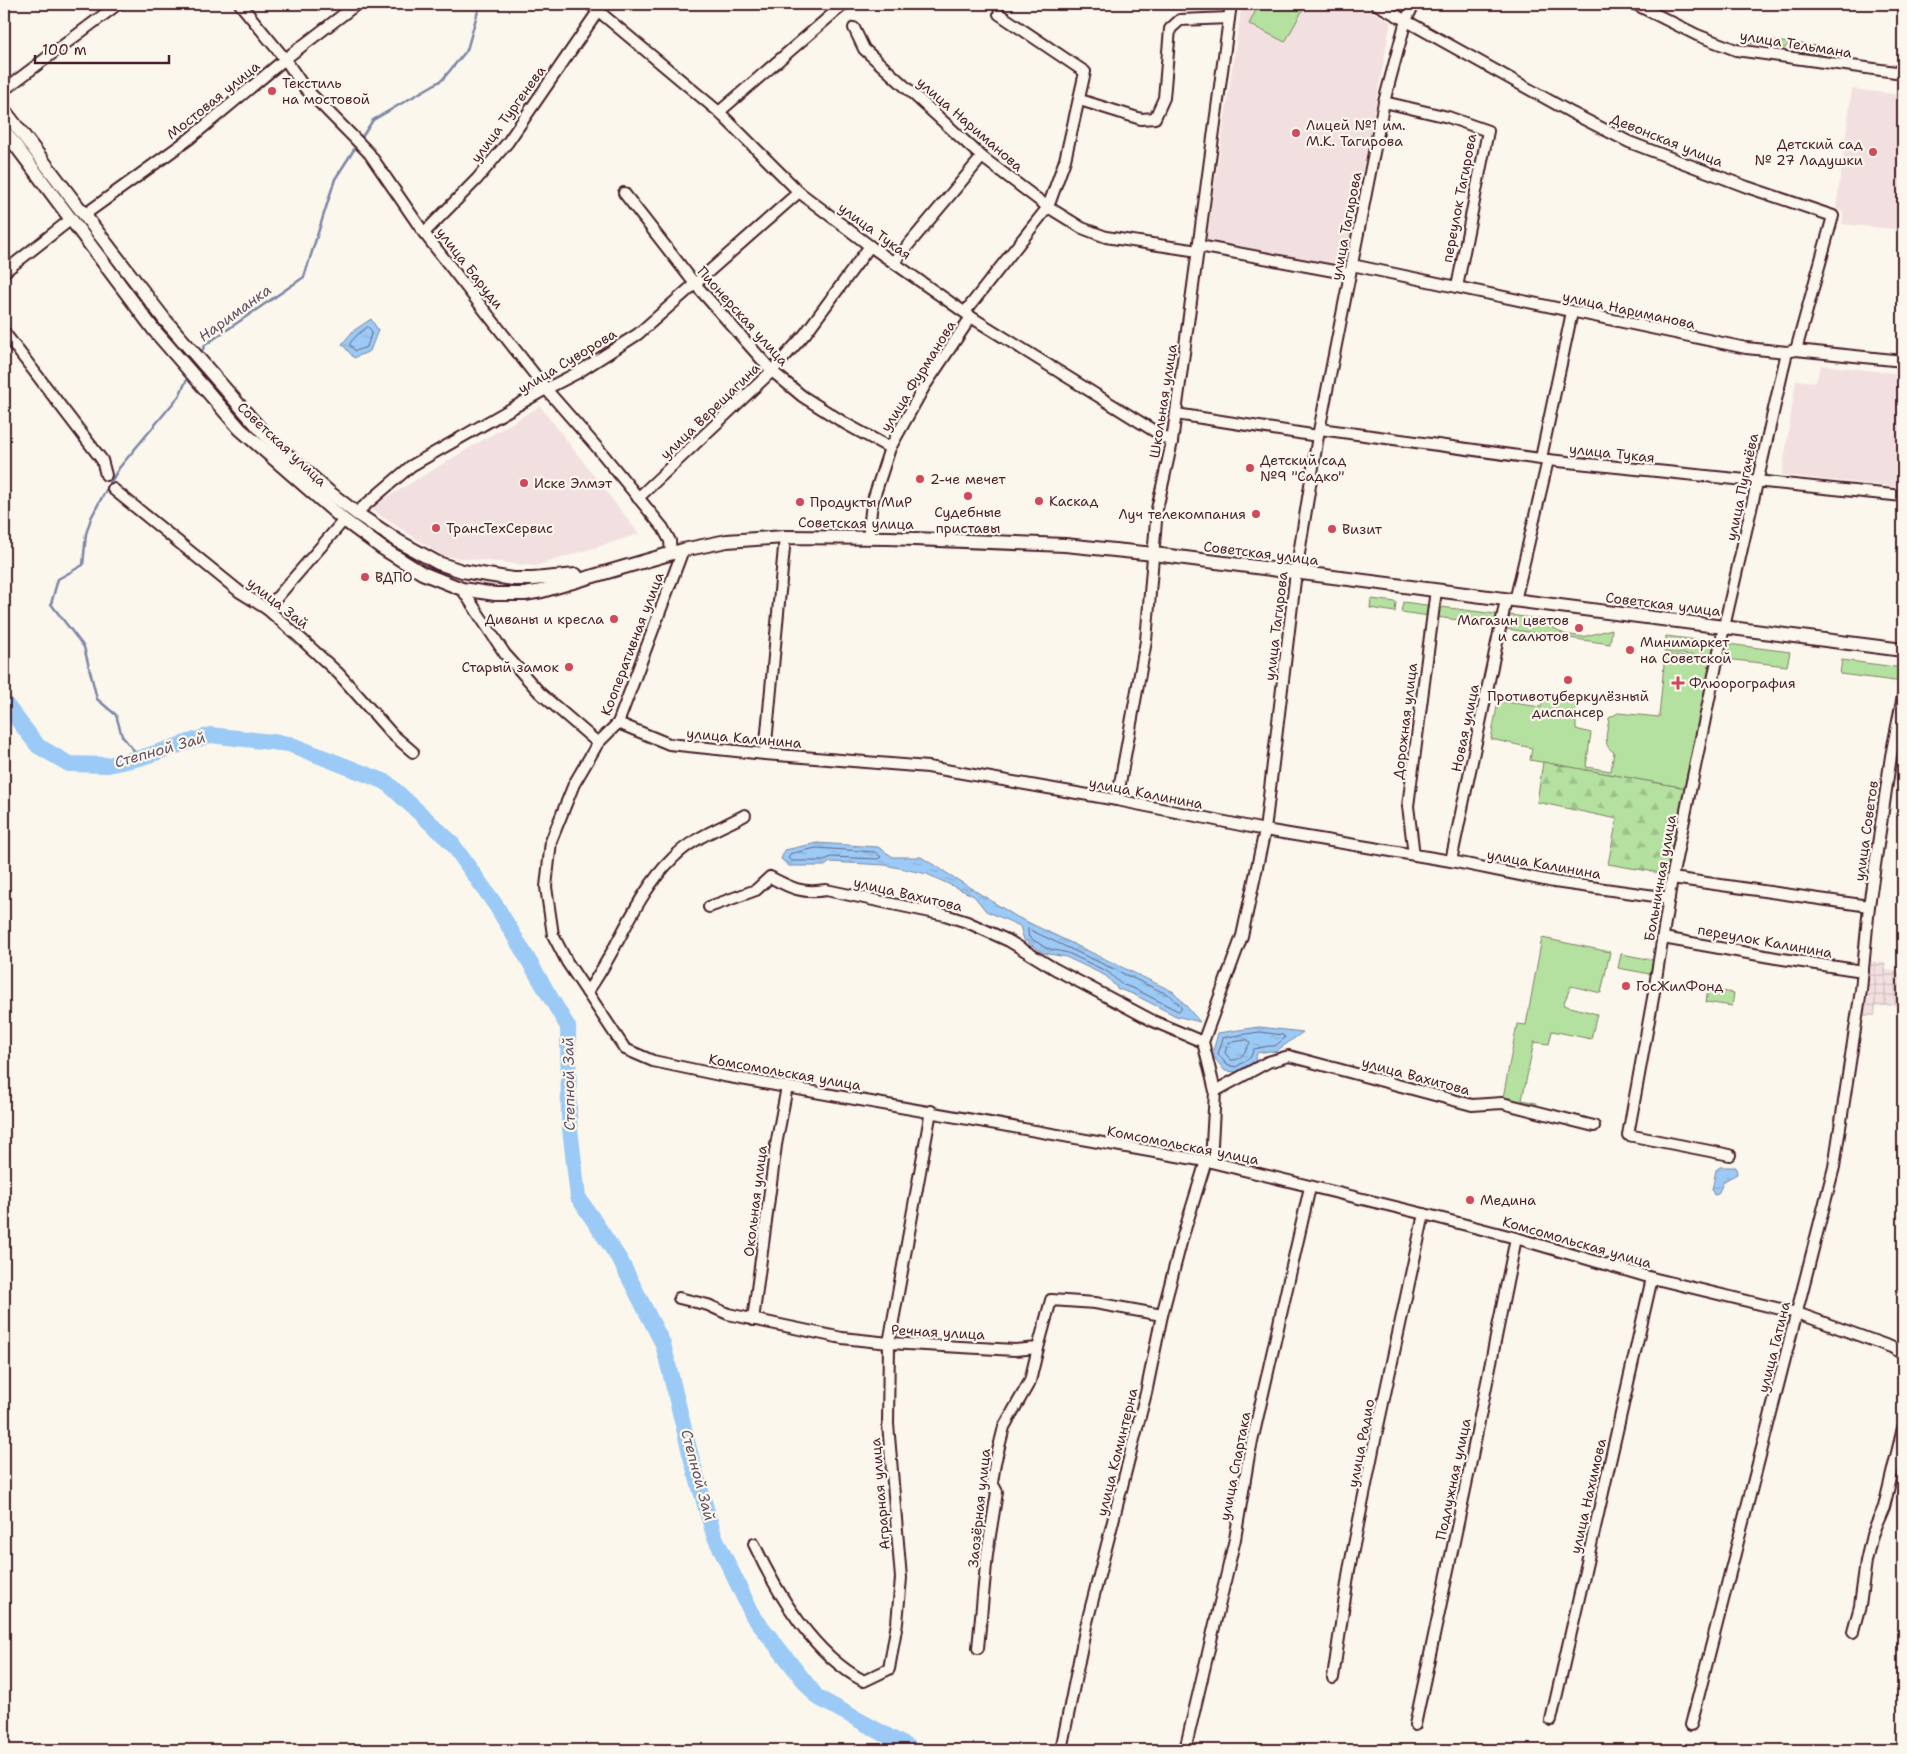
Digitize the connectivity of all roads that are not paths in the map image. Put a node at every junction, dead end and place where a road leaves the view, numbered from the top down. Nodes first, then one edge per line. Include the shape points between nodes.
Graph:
1 (118, 4) edge
2 (240, 4) edge
3 (357, 4) edge
4 (844, 4) edge
5 (1232, 4) edge
6 (1376, 4) edge
7 (1414, 4) edge
8 (1635, 4) edge
9 (597, 6) edge
10 (999, 14) dead end
11 (1229, 18) junction
12 (1406, 20) junction
13 (854, 28) dead end
14 (285, 59) junction
15 (1903, 73) edge
16 (4, 90) edge
17 (1080, 100) junction
18 (1384, 102) junction
19 (4, 110) edge
20 (719, 112) junction
21 (4, 130) edge
22 (982, 158) junction
23 (799, 192) junction
24 (624, 193) dead end
25 (1048, 207) junction
26 (84, 215) junction
27 (70, 220) junction
28 (424, 233) junction
29 (870, 246) junction
30 (1199, 249) junction
31 (894, 262) junction
32 (1351, 269) junction
33 (4, 272) edge
34 (695, 284) junction
35 (1457, 288) junction
36 (1572, 312) junction
37 (968, 314) junction
38 (4, 332) edge
39 (1791, 351) junction
40 (1903, 361) edge
41 (772, 371) junction
42 (546, 389) junction
43 (1176, 414) junction
44 (1319, 432) junction
45 (1172, 442) junction
46 (264, 443) junction
47 (890, 448) junction
48 (1544, 459) junction
49 (106, 475) dead end
50 (1758, 482) junction
51 (113, 489) dead end
52 (1903, 496) edge
53 (638, 498) junction
54 (356, 513) junction
55 (344, 520) junction
56 (785, 537) junction
57 (868, 538) junction
58 (677, 551) junction
59 (1154, 554) junction
60 (615, 569) junction
61 (1296, 572) junction
62 (462, 589) junction
63 (1436, 590) junction
64 (1510, 600) junction
65 (267, 609) junction
66 (1724, 627) junction
67 (1903, 650) edge
68 (1903, 696) edge
69 (618, 723) junction
70 (598, 743) junction
71 (413, 752) dead end
72 (765, 754) junction
73 (1117, 800) junction
74 (745, 816) dead end
75 (1265, 830) junction
76 (1414, 855) junction
77 (1451, 861) junction
78 (1672, 878) junction
79 (1669, 898) junction
80 (1869, 906) junction
81 (709, 907) dead end
82 (1663, 938) junction
83 (1863, 972) junction
84 (587, 992) junction
85 (1203, 1042) junction
86 (787, 1087) junction
87 (1215, 1091) junction
88 (931, 1111) junction
89 (1594, 1126) dead end
90 (1730, 1155) dead end
91 (1208, 1162) junction
92 (1310, 1187) junction
93 (1424, 1214) junction
94 (1516, 1238) junction
95 (1652, 1278) junction
96 (679, 1298) dead end
97 (1797, 1313) junction
98 (1162, 1315) junction
99 (753, 1320) junction
100 (889, 1343) junction
101 (1038, 1348) junction
102 (1903, 1354) edge
103 (1903, 1428) edge
104 (754, 1544) dead end
105 (1853, 1632) dead end
106 (978, 1648) dead end
107 (1332, 1678) dead end
108 (1551, 1720) dead end
109 (1416, 1725) dead end
110 (1691, 1725) dead end
111 (1061, 1750) edge
112 (1185, 1750) edge

1 - 16 street
2 - 14 street, улица Баруди
3 - 14 street, Мостовая улица
4 - 20 street
5 - 11 street, Школьная улица
6 - 12 street, Девонская улица
7 - 12 street, улица Тагирова
8 - 15 street, улица Тельмана via 1697,35 1746,52
9 - 20 street, улица Тукая
9 - 28 street, улица Тургенева via 508,142
10 - 17 street, улица Фурманова via 1085,72
11 - 17 street via 1180,20 1170,29 1164,98 1155,118 1142,119
11 - 30 street, Школьная улица
12 - 18 street, улица Тагирова
12 - 39 street, Девонская улица via 1629,142 1832,216
13 - 22 street, улица Нариманова via 864,49
14 - 26 street, Мостовая улица via 189,139
14 - 28 street, улица Баруди via 304,86 368,153
17 - 25 street, улица Фурманова via 1066,160
18 - 32 street, улица Тагирова
18 - 35 street, переулок Тагирова via 1488,131
19 - 26 main road, Советская улица
20 - 23 street, улица Тукая
21 - 27 main road, Советская улица
22 - 25 street, улица Нариманова
22 - 31 street
23 - 29 street, улица Тукая
23 - 34 street, улица Суворова
24 - 34 street, Пионерская улица
25 - 30 street, улица Нариманова via 1082,228 1106,237
25 - 37 street, улица Фурманова
26 - 46 main road, Советская улица
27 - 33 street
27 - 46 main road, Советская улица via 154,330 224,412
28 - 42 street, улица Баруди
29 - 31 street, улица Тукая
29 - 41 street, улица Верещагина via 805,334
30 - 32 street, улица Нариманова
30 - 43 street, Школьная улица
31 - 37 street, улица Тукая
32 - 35 street, улица Нариманова
32 - 44 street, улица Тагирова
34 - 41 street, Пионерская улица
34 - 42 street, улица Суворова via 638,334
35 - 36 street, улица Нариманова
36 - 39 street, улица Нариманова via 1746,348
36 - 48 street, Новая улица
37 - 45 street, улица Тукая
37 - 47 street, улица Фурманова
38 - 49 street via 102,460
39 - 40 street, улица Нариманова
39 - 50 street, улица Пугачёва via 1772,412
41 - 47 street, Пионерская улица via 809,400
41 - 53 street, улица Верещагина
42 - 53 street, улица Баруди
42 - 54 street, улица Суворова via 412,466
43 - 44 street, улица Тукая
43 - 45 street, Школьная улица
44 - 48 street, улица Тукая
44 - 61 street, улица Тагирова
45 - 59 street, Школьная улица via 1157,509
46 - 54 main road, Советская улица
46 - 55 main road, Советская улица
47 - 57 street, улица Фурманова via 872,503
48 - 50 street, улица Тукая
48 - 64 street, Новая улица
50 - 52 street, улица Тукая
50 - 66 street, улица Пугачёва
51 - 65 street, улица Зай via 240,592
53 - 58 street, улица Баруди
54 - 60 main road, Советская улица via 438,563 462,571 505,579 534,579
55 - 62 main road, Советская улица via 422,573
55 - 65 street
56 - 57 main road, Советская улица
56 - 58 main road, Советская улица via 727,541
56 - 72 street
57 - 59 main road, Советская улица via 1066,546
58 - 60 main road, Советская улица
58 - 69 street, Кооперативная улица
59 - 61 main road, Советская улица
59 - 73 street, Школьная улица via 1146,641
60 - 62 main road, Советская улица via 525,594
61 - 63 main road, Советская улица
61 - 75 street, улица Тагирова
62 - 70 street via 505,654 540,693
63 - 64 main road, Советская улица
63 - 76 street, Дорожная улица via 1408,806
64 - 66 main road, Советская улица
64 - 77 street, Новая улица
65 - 71 street, улица Зай via 339,674 392,734
66 - 67 main road, Советская улица
66 - 78 street, Больничная улица
68 - 80 street, улица Советов
69 - 70 street, Кооперативная улица
69 - 72 street, улица Калинина via 669,744
70 - 84 street, Кооперативная улица via 574,784 551,840 546,887 553,936
72 - 73 street, улица Калинина via 928,767
73 - 75 street, улица Калинина
74 - 84 street via 696,840 674,857 651,882 601,974
75 - 76 street, улица Калинина
75 - 85 street, улица Тагирова via 1242,936
76 - 77 street, улица Калинина
77 - 79 street, улица Калинина via 1554,882
78 - 79 street, Больничная улица
78 - 80 street
79 - 82 street, Больничная улица
80 - 83 street, улица Советов
81 - 85 street, улица Вахитова via 756,890 770,877 795,890 826,890 946,915 1009,941 1153,1021
82 - 83 street, переулок Калинина
82 - 90 street, Больничная улица via 1628,1135
83 - 97 street, улица Гатина via 1834,1167
84 - 86 street, Комсомольская улица via 625,1049 653,1062
85 - 87 street
86 - 88 street, Комсомольская улица
86 - 99 street, Окольная улица via 776,1145
87 - 89 street, улица Вахитова via 1268,1062 1289,1056 1472,1106 1502,1103
87 - 91 street
88 - 91 street, Комсомольская улица
88 - 100 street, Аграрная улица
91 - 92 street, Комсомольская улица
91 - 98 street, улица Коминтерна via 1182,1239
92 - 93 street, Комсомольская улица
92 - 112 street, улица Спартака via 1249,1455 1235,1539
93 - 94 street, Комсомольская улица
93 - 107 street, улица Радио via 1349,1570
94 - 95 street, Комсомольская улица
94 - 109 street, Подлужная улица
95 - 97 street, Комсомольская улица
95 - 108 street, улица Нахимова
96 - 99 street, Речная улица
97 - 102 street, Комсомольская улица
97 - 110 street, улица Гатина
98 - 101 street via 1095,1303 1051,1300
98 - 111 street, улица Коминтерна via 1146,1393 1086,1626
99 - 100 street, Речная улица via 842,1338
100 - 101 street, Речная улица via 1015,1350
100 - 104 street, Аграрная улица via 888,1424 901,1578 889,1670 864,1682 848,1673 790,1609
101 - 106 street, Заозёрная улица via 1030,1381 1004,1427 995,1463 992,1482 997,1492
103 - 105 street via 1884,1507 1872,1535

